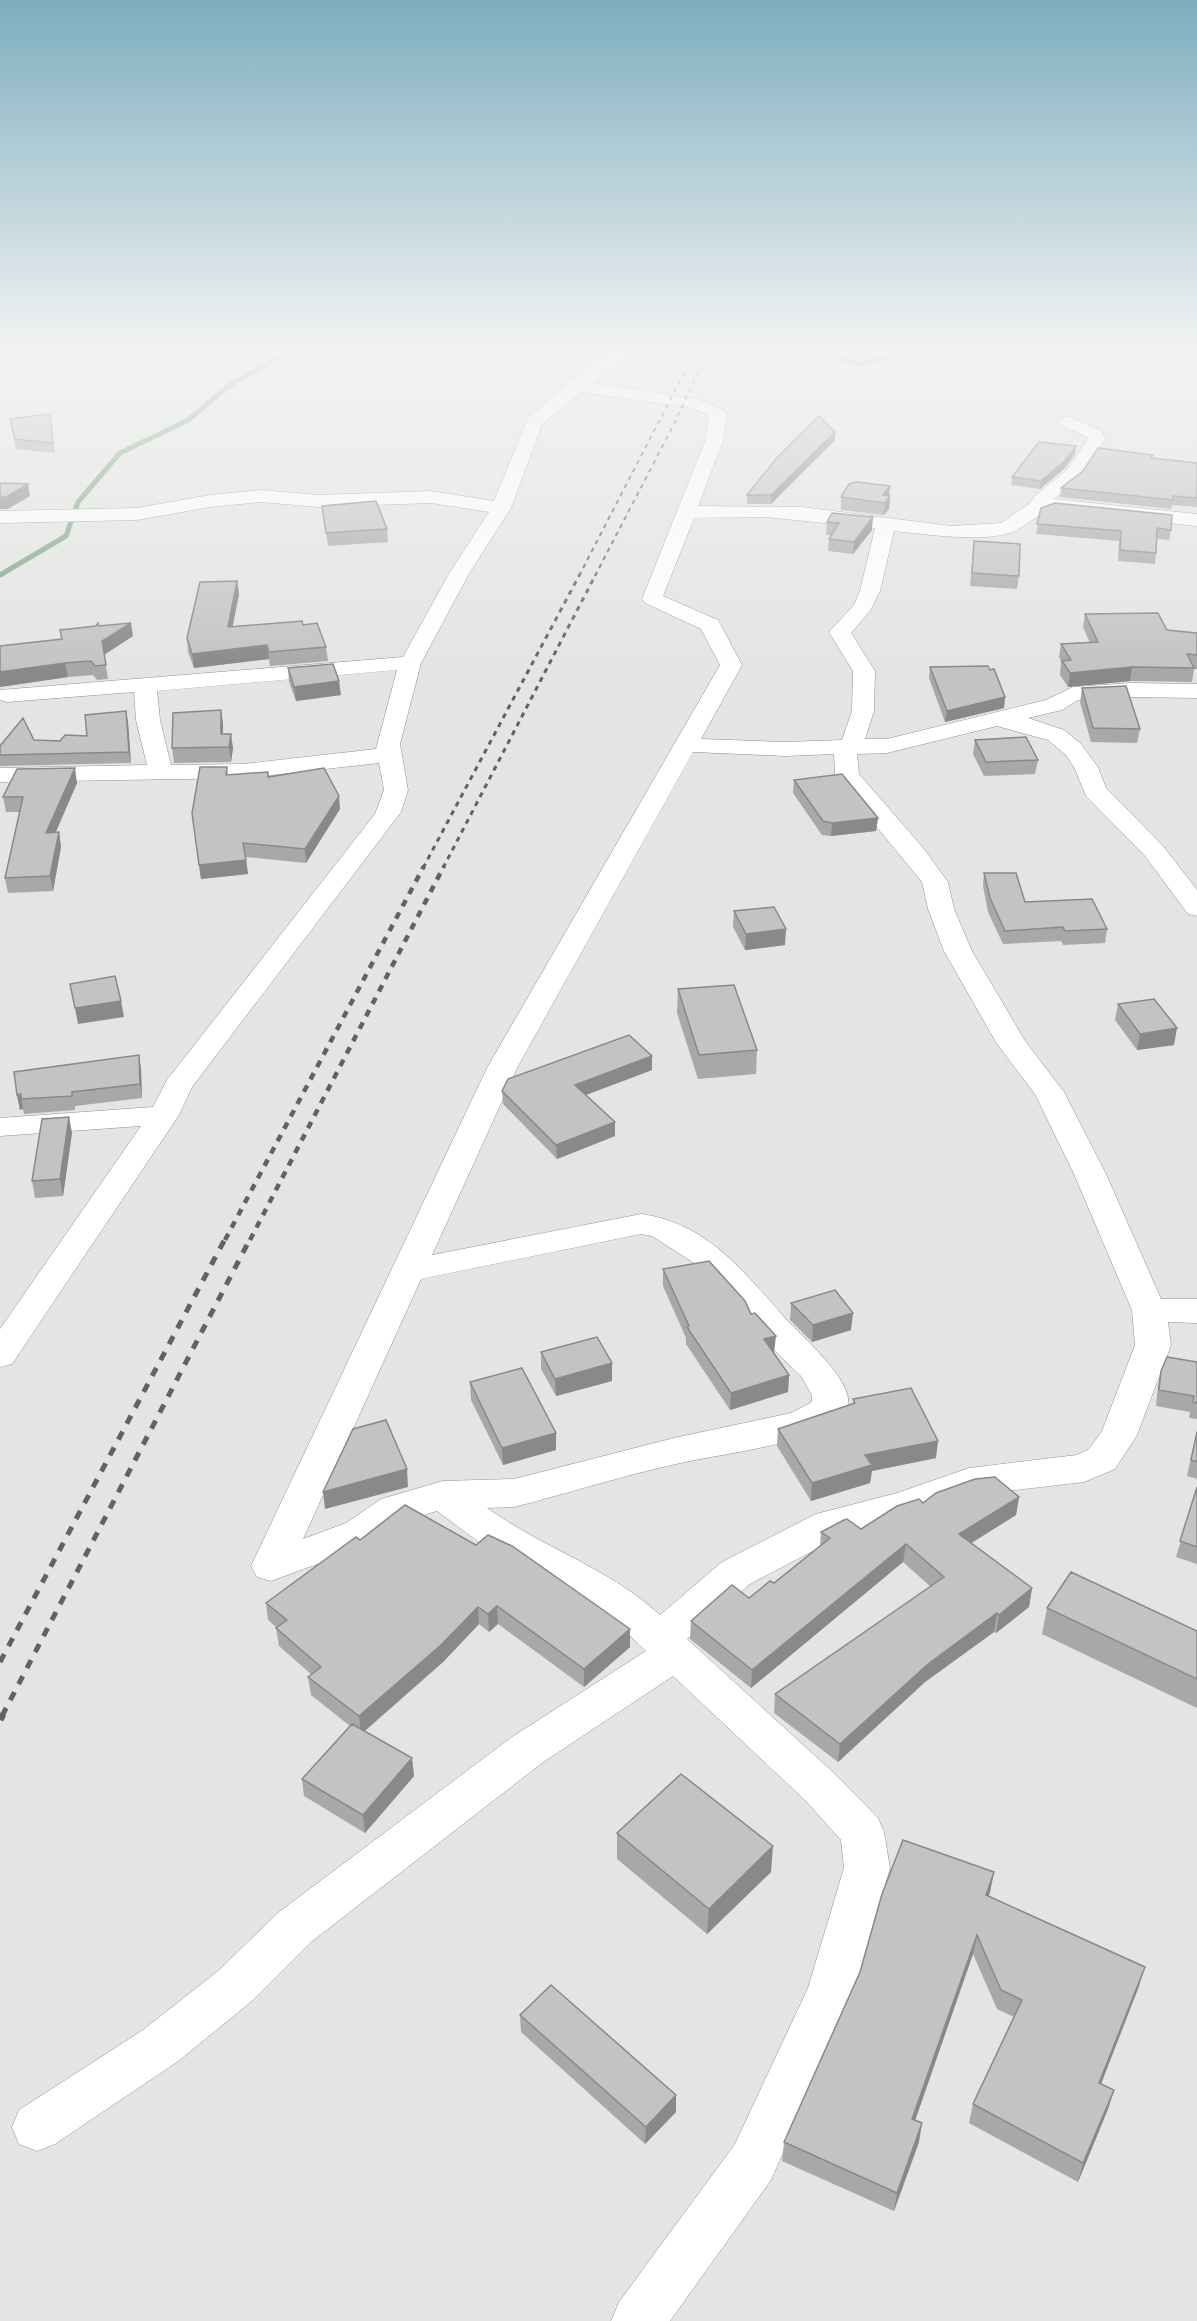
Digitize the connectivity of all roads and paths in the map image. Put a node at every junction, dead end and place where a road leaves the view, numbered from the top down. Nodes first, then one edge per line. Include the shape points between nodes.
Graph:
1 (522, 454) edge
2 (709, 454) edge
3 (1087, 454) edge
4 (501, 508) junction
5 (1036, 508) junction
6 (686, 512) junction
7 (0, 518) edge
8 (1197, 520) edge
9 (886, 524) junction
10 (410, 663) junction
11 (145, 685) junction
12 (1197, 691) edge
13 (8, 695) dead end
14 (988, 719) junction
15 (685, 745) junction
16 (388, 755) junction
17 (848, 756) junction
18 (161, 773) junction
19 (0, 775) edge
20 (1197, 908) edge
21 (164, 1115) junction
22 (0, 1127) edge
23 (408, 1271) junction
24 (1149, 1310) junction
25 (1197, 1311) edge
26 (0, 1355) edge
27 (443, 1496) junction
28 (669, 1645) junction
29 (37, 2127) dead end
30 (638, 2321) edge

1 - 4 street
2 - 6 street
3 - 5 street via 1074,474
4 - 7 street via 431,497 318,501 261,496 137,514
4 - 10 street
5 - 8 street via 1080,507
5 - 9 street via 1015,524 995,531 951,532
6 - 9 street via 765,510
6 - 15 street via 652,599 710,625 730,665
9 - 17 street via 870,591 863,607 840,632 864,670 863,711
10 - 11 street via 361,664
10 - 16 street
11 - 13 street
11 - 18 street via 148,720
12 - 14 street via 1073,694 1054,705
14 - 17 street
14 - 20 street via 1032,726 1056,735 1073,749 1086,767 1095,791 1154,851
15 - 17 street via 785,748
15 - 23 street via 502,1068
16 - 18 street via 244,771
16 - 21 street via 396,784 391,812 178,1086
17 - 24 street via 935,882 958,951 1012,1044 1048,1092 1090,1174
18 - 19 street
21 - 22 street
21 - 26 street
23 - 27 street via 271,1566 360,1533 394,1509
23 - 27 street via 641,1224 662,1227 714,1260 814,1368 830,1395 830,1407 799,1424 674,1451 514,1493
24 - 25 street
24 - 28 street via 1153,1345 1119,1435 1102,1459 1075,1470 969,1482 903,1506 830,1524 735,1573
27 - 28 street via 505,1541 621,1603
28 - 29 street via 295,1927 235,1986 160,2046
28 - 30 street via 821,1788 862,1832 867,1868 831,1990 753,2162

